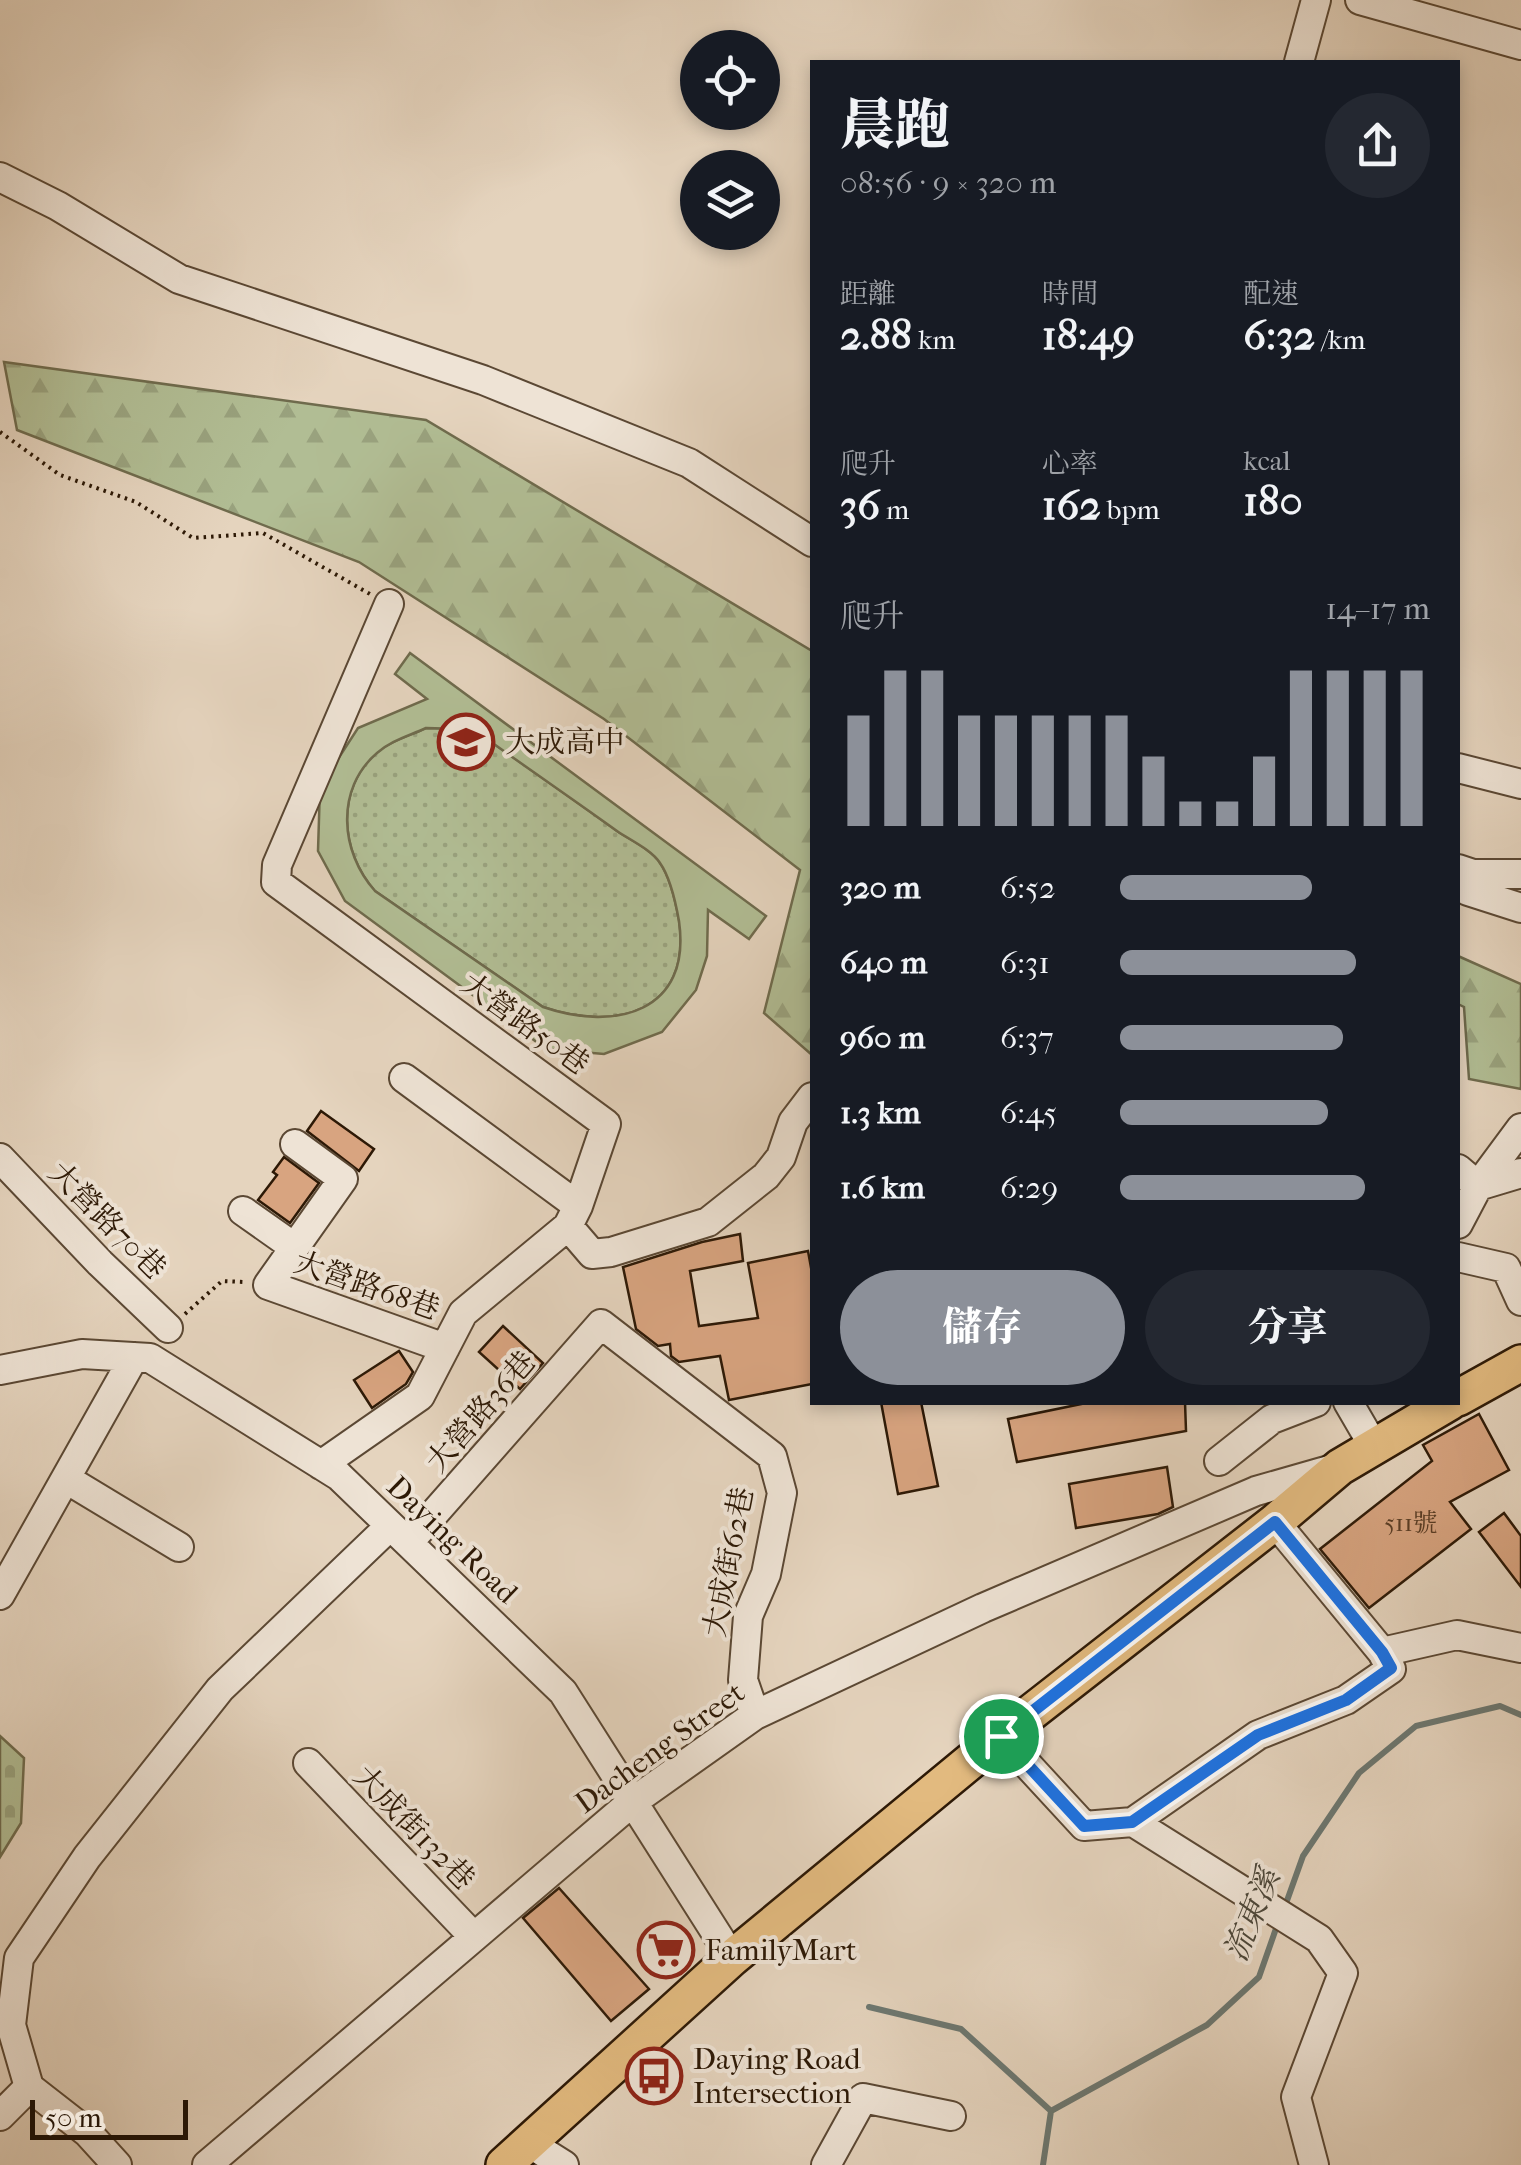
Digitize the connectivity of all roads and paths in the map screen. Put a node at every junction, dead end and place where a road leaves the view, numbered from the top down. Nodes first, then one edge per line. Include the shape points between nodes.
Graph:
1 (1316, 0) edge
2 (1360, 0) edge
3 (1521, 45) edge
4 (1300, 60) edge
5 (0, 177) edge
6 (0, 432) edge
7 (727, 487) junction
8 (810, 541) edge
9 (810, 561) edge
10 (389, 604) joint
11 (1460, 769) edge
12 (1521, 784) edge
13 (1521, 874) edge
14 (1463, 880) edge
15 (1521, 908) edge
16 (404, 1078) dead end
17 (810, 1099) edge
18 (1521, 1128) edge
19 (295, 1144) dead end
20 (0, 1158) edge
21 (1521, 1173) edge
22 (1468, 1178) edge
23 (243, 1211) dead end
24 (1460, 1215) edge
25 (573, 1216) junction
26 (294, 1247) junction
27 (1460, 1257) edge
28 (268, 1286) junction
29 (1521, 1301) edge
30 (600, 1324) joint
31 (168, 1328) joint
32 (445, 1348) junction
33 (134, 1357) junction
34 (1521, 1363) edge
35 (0, 1370) edge
36 (1460, 1397) edge
37 (1308, 1405) edge
38 (1350, 1405) edge
39 (1445, 1405) edge
40 (1373, 1445) junction
41 (1219, 1461) dead end
42 (321, 1464) junction
43 (1340, 1466) junction
44 (68, 1480) junction
45 (1275, 1522) junction
46 (400, 1534) junction
47 (179, 1547) dead end
48 (0, 1595) edge
49 (1521, 1648) edge
50 (1382, 1652) junction
51 (755, 1715) junction
52 (1001, 1736) junction
53 (308, 1763) dead end
54 (631, 1803) junction
55 (1132, 1822) junction
56 (474, 1937) junction
57 (732, 1958) junction
58 (29, 2087) junction
59 (0, 2116) edge
60 (951, 2116) dead end
61 (516, 2154) edge
62 (117, 2165) edge
63 (207, 2165) edge
64 (564, 2165) edge
65 (826, 2165) edge
66 (1314, 2165) edge

1 - 4 street
2 - 3 street
5 - 7 street via 180,279 483,380 689,463
6 - 10 path via 60,476 136,502 193,538 263,533
7 - 8 street
7 - 9 street via 723,504
10 - 25 street, 大營路50巷 via 277,865 276,882 606,1124
11 - 12 street
13 - 14 street
14 - 15 street
16 - 25 street
17 - 25 street via 793,1122 782,1157 708,1222 592,1254
18 - 22 street
19 - 26 street, 大營路68巷 via 343,1179
20 - 31 street, 大營路70巷
21 - 22 street
22 - 24 street
23 - 26 street
25 - 32 street via 463,1313
26 - 28 street, 大營路68巷
27 - 29 street via 1506,1268
28 - 31 path, 大營路68巷 via 222,1282
28 - 32 street, 大營路68巷
30 - 46 street, 大營路36巷
30 - 51 street, 大成街62巷 via 772,1456 782,1494 766,1574 748,1616 742,1680
32 - 42 street via 420,1396
33 - 35 street, Daying Road via 82,1354
33 - 42 street, Daying Road via 150,1358
33 - 44 street
34 - 36 main road
37 - 41 street via 1272,1419
38 - 40 street
39 - 40 main road
40 - 43 main road
42 - 46 street, Daying Road
43 - 45 main road
43 - 51 street, Dacheng Street via 1256,1491
44 - 47 street
44 - 48 street
45 - 50 street
45 - 52 main road
46 - 54 street, Daying Road via 563,1692
46 - 58 street, 大營路36巷 via 220,1689 87,1857 19,1958 11,2025
49 - 50 street via 1457,1635
50 - 55 street via 1391,1668 1346,1700 1258,1735
51 - 54 street, Dacheng Street
52 - 55 street via 1084,1826
52 - 57 main road
53 - 56 street, 大成街132巷
54 - 56 street, Dacheng Street
54 - 57 street, Daying Road
55 - 66 street via 1320,1939 1343,1973 1296,2097
56 - 63 street, Dacheng Street
57 - 61 main road
58 - 59 street
58 - 62 street
60 - 65 street via 863,2098
61 - 64 street

